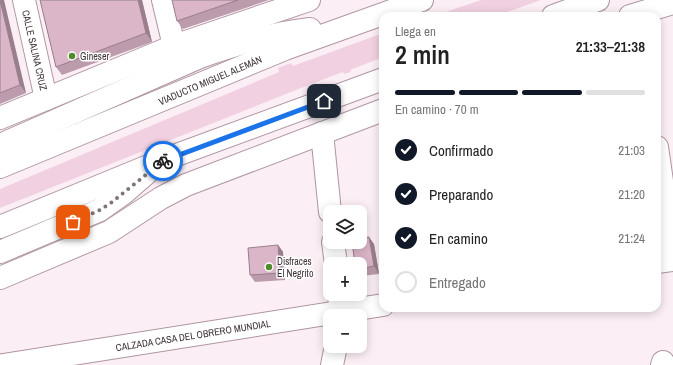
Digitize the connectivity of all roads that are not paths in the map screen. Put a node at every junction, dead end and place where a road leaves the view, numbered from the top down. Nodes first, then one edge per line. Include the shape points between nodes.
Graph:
1 (24, 0) edge
2 (163, 0) edge
3 (309, 0) edge
4 (422, 0) edge
5 (598, 0) edge
6 (673, 3) edge
7 (387, 12) edge
8 (564, 12) edge
9 (644, 12) edge
10 (379, 15) edge
11 (355, 23) junction
12 (174, 46) junction
13 (379, 80) edge
14 (46, 99) junction
15 (379, 112) edge
16 (0, 118) edge
17 (322, 133) junction
18 (0, 145) edge
19 (163, 160) junction
20 (0, 167) edge
21 (661, 174) edge
22 (329, 205) edge
23 (0, 227) edge
24 (0, 252) edge
25 (673, 256) edge
26 (673, 260) edge
27 (661, 262) edge
28 (0, 278) edge
29 (379, 305) edge
30 (340, 308) edge
31 (335, 353) edge
32 (3, 365) edge
33 (332, 365) edge

1 - 14 main road, CALLE SALINA CRUZ
2 - 12 main road
3 - 12 main road
4 - 7 main road, VIADUCTO MIGUEL ALEMÁN
5 - 8 main road
6 - 9 main road
10 - 11 main road, VIADUCTO MIGUEL ALEMÁN
11 - 18 main road via 286,32 230,46
11 - 20 main road, VIADUCTO MIGUEL ALEMÁN via 285,49
12 - 14 main road
13 - 19 main road
14 - 16 main road
15 - 17 main road
17 - 22 main road
17 - 28 main road via 186,185 109,232
19 - 23 main road
19 - 24 main road via 100,210
21 - 25 main road
26 - 27 main road
29 - 30 main road, CALZADA CASA DEL OBRERO MUNDIAL
30 - 32 main road, CALZADA CASA DEL OBRERO MUNDIAL
31 - 33 main road

